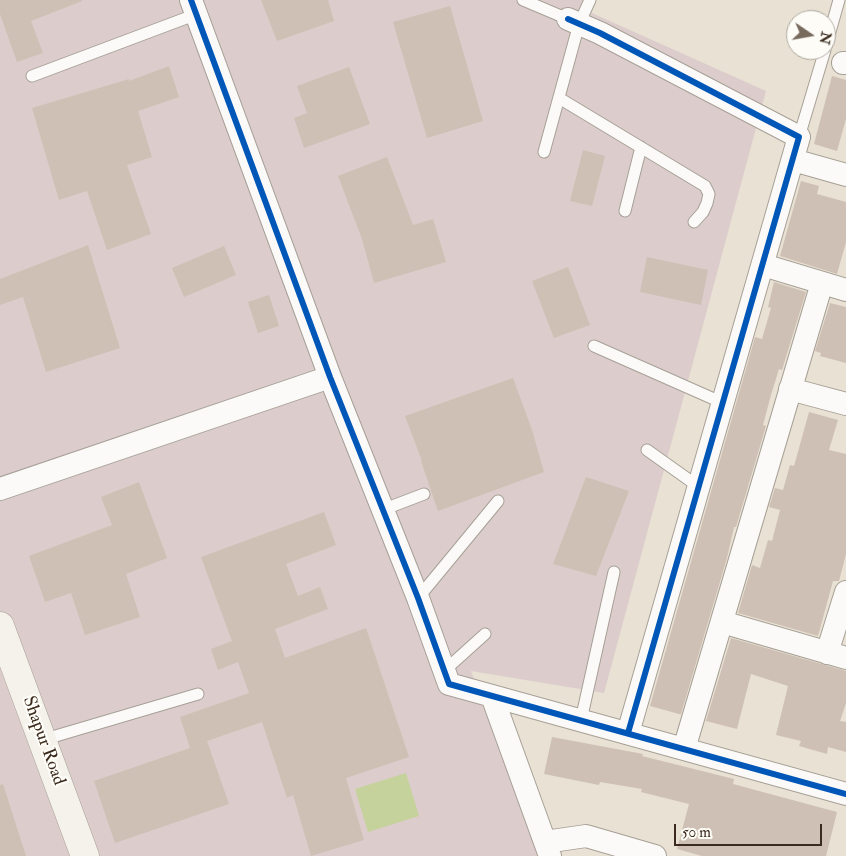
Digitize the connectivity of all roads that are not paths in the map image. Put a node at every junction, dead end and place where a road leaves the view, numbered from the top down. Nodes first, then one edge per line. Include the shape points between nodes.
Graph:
1 (523, 0) edge
2 (590, 0) edge
3 (194, 7) edge
4 (574, 22) junction
5 (822, 60) edge
6 (32, 76) dead end
7 (559, 98) junction
8 (799, 136) junction
9 (641, 147) junction
10 (544, 152) dead end
11 (793, 160) junction
12 (846, 176) edge
13 (625, 211) dead end
14 (694, 222) dead end
15 (763, 265) junction
16 (822, 283) junction
17 (846, 290) edge
18 (594, 346) dead end
19 (330, 377) junction
20 (790, 389) junction
21 (723, 403) junction
22 (846, 404) edge
23 (647, 450) dead end
24 (699, 486) junction
25 (0, 488) edge
26 (424, 494) dead end
27 (498, 501) dead end
28 (382, 510) junction
29 (614, 572) dead end
30 (846, 592) edge
31 (418, 598) junction
32 (722, 622) junction
33 (0, 626) edge
34 (485, 634) dead end
35 (837, 655) edge
36 (444, 671) junction
37 (198, 694) dead end
38 (492, 696) junction
39 (581, 720) junction
40 (628, 733) junction
41 (42, 740) junction
42 (684, 749) junction
43 (846, 794) edge
44 (547, 849) edge
45 (85, 856) edge
46 (655, 856) edge

1 - 4 lane
2 - 4 lane
3 - 6 lane
3 - 19 street
4 - 7 lane
4 - 8 street
5 - 8 lane
7 - 9 lane
7 - 10 lane
8 - 11 street
9 - 13 lane
9 - 14 lane via 706,186 707,203
11 - 12 street
11 - 15 street
15 - 16 street
15 - 21 street
16 - 17 street
16 - 20 street
18 - 21 lane
19 - 25 street
19 - 28 street
20 - 22 street
20 - 32 street
21 - 24 street
23 - 24 lane
24 - 40 street
26 - 28 lane
27 - 31 lane
28 - 31 street
29 - 39 lane
30 - 35 street
31 - 36 street
32 - 35 street
32 - 42 street
33 - 41 street, Shapur Road
34 - 36 lane
36 - 38 street via 449,684
37 - 41 lane
38 - 39 street
38 - 44 street
39 - 40 street
40 - 42 street
41 - 45 street, Shapur Road
42 - 43 street
44 - 46 street via 586,836

